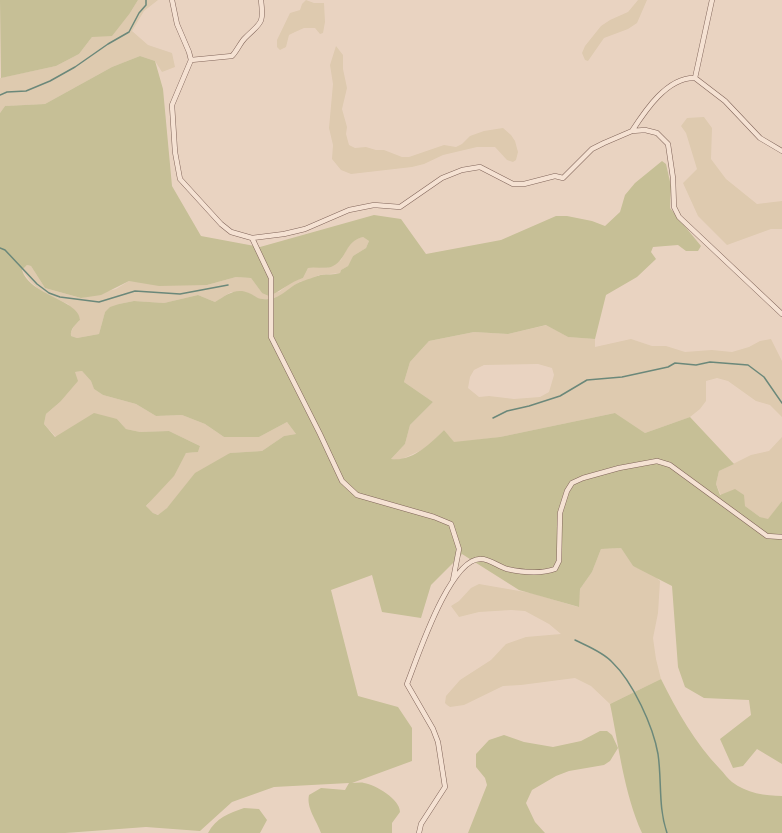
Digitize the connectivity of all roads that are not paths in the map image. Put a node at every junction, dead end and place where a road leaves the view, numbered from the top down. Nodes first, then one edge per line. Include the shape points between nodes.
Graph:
1 (172, 0) edge
2 (261, 0) edge
3 (712, 0) edge
4 (191, 60) junction
5 (695, 78) junction
6 (632, 131) junction
7 (782, 151) edge
8 (252, 238) junction
9 (782, 314) edge
10 (782, 537) edge
11 (453, 580) junction
12 (419, 833) edge

1 - 4 street via 177,24
2 - 4 street via 262,20 256,29 244,38 232,56
3 - 5 street
4 - 8 street via 172,105 180,179 220,224 231,232
5 - 6 street via 674,84 652,102
5 - 7 street via 725,101 760,138
6 - 8 street via 592,149 563,178 555,176 524,184 513,184 480,167 462,170 442,178 400,206 374,205 349,210 305,229
6 - 9 street via 645,130 657,133 668,144 674,207 679,217
8 - 11 street via 270,278 271,337 342,481 357,495 451,524 459,549
10 - 11 street via 767,536 670,465 657,461 619,468 572,483 560,513 559,561 555,569 546,572 507,569 481,559 471,562
11 - 12 street via 428,630 407,684 438,742 445,787 421,824

